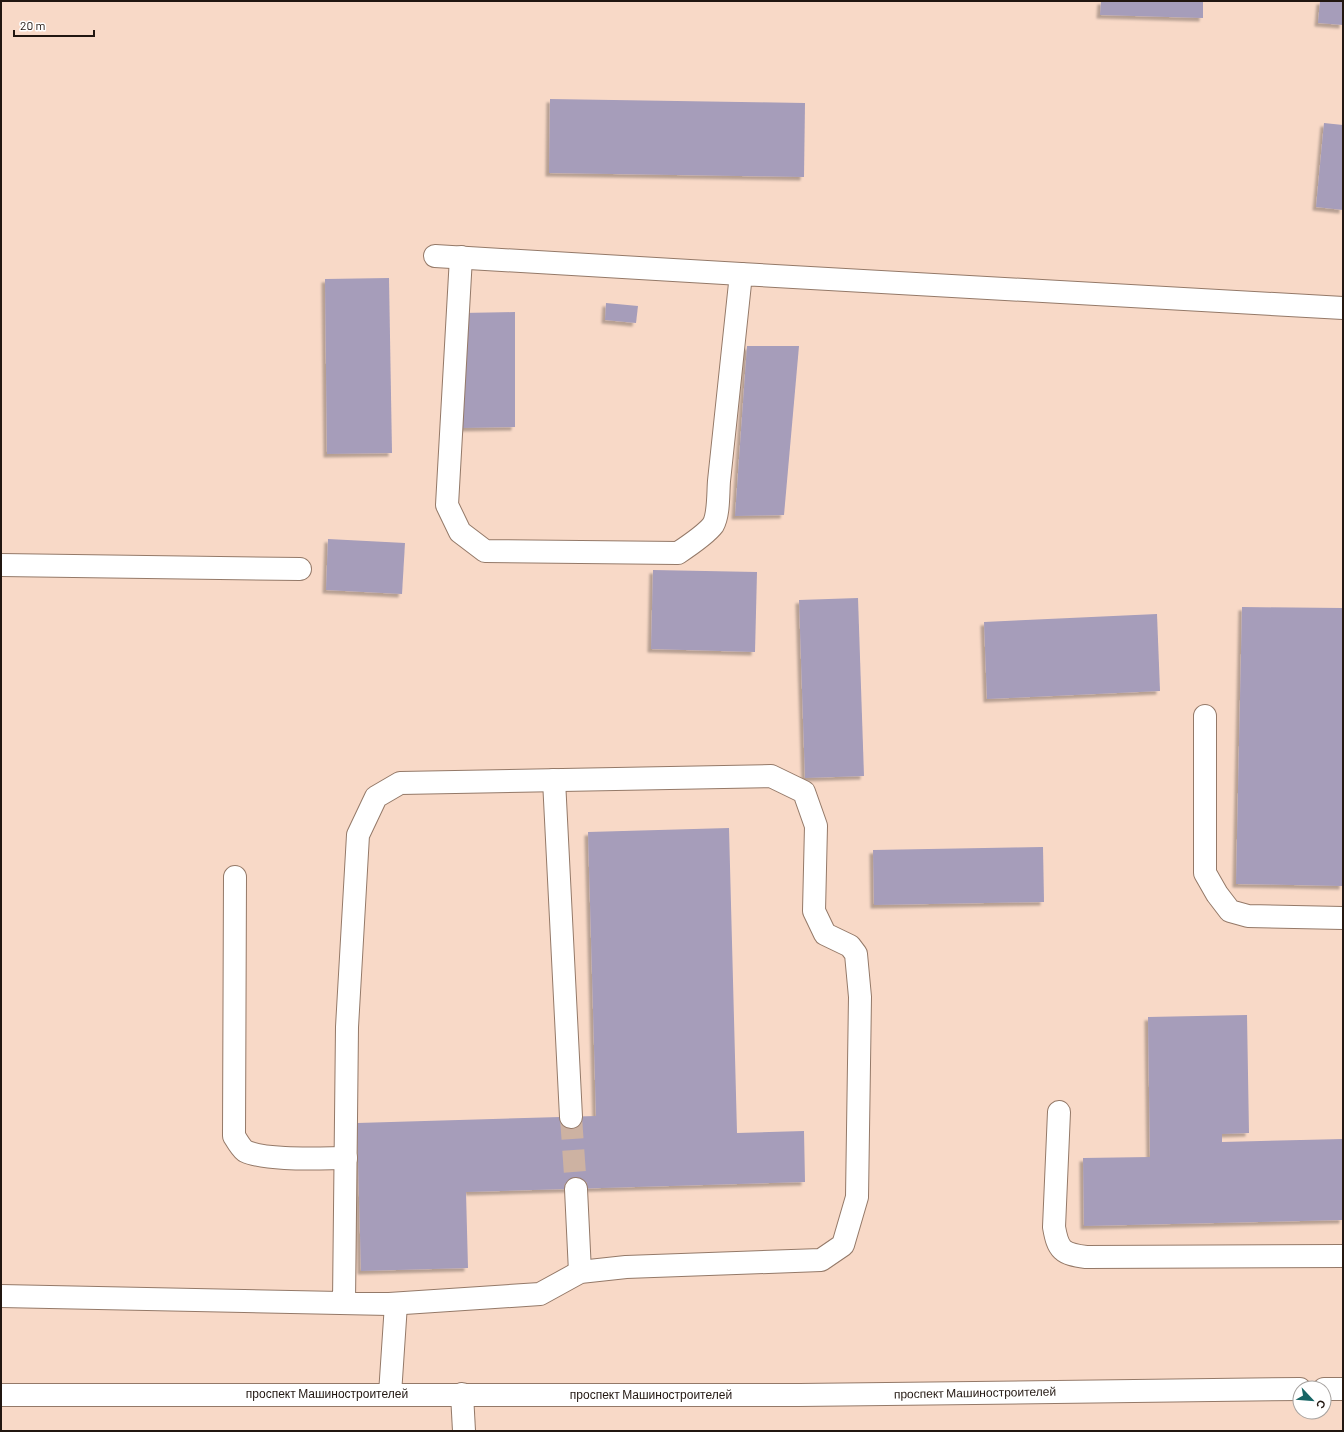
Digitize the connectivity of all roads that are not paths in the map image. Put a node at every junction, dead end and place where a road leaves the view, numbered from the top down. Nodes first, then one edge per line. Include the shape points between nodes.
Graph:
1 (435, 256) dead end
2 (461, 257) junction
3 (741, 274) junction
4 (1343, 308) edge
5 (1, 565) edge
6 (300, 569) dead end
7 (1205, 716) dead end
8 (554, 780) junction
9 (235, 877) dead end
10 (1343, 918) edge
11 (1059, 1112) dead end
12 (570, 1117) tunnel mouth
13 (346, 1158) junction
14 (576, 1189) tunnel mouth
15 (1343, 1256) edge
16 (580, 1272) junction
17 (1, 1296) edge
18 (344, 1302) junction
19 (396, 1304) junction
20 (1292, 1389) edge
21 (1332, 1389) edge
22 (1343, 1389) edge
23 (390, 1394) junction
24 (462, 1394) junction
25 (1, 1395) edge
26 (464, 1431) edge

1 - 2 main road
2 - 3 main road
2 - 3 main road via 446,505 460,532 485,551 678,553 713,525 717,510
3 - 4 main road
5 - 6 main road
7 - 10 main road via 1205,873 1217,894 1230,911 1248,916
8 - 12 main road
8 - 13 main road via 400,783 376,797 358,835 347,1027
8 - 16 main road via 771,776 804,792 816,826 814,911 825,934 850,946 856,954 860,997 856,1197 843,1245 821,1260
9 - 13 main road via 234,1136 244,1150 254,1154 276,1157
11 - 15 main road via 1054,1227 1057,1242 1063,1250 1072,1255
13 - 18 main road
14 - 16 main road
16 - 19 main road via 540,1294
17 - 18 main road
18 - 19 main road
19 - 23 main road
20 - 24 main road, проспект Машиностроителей via 799,1395
21 - 22 main road
23 - 24 main road, проспект Машиностроителей
23 - 25 main road, проспект Машиностроителей
24 - 26 main road

